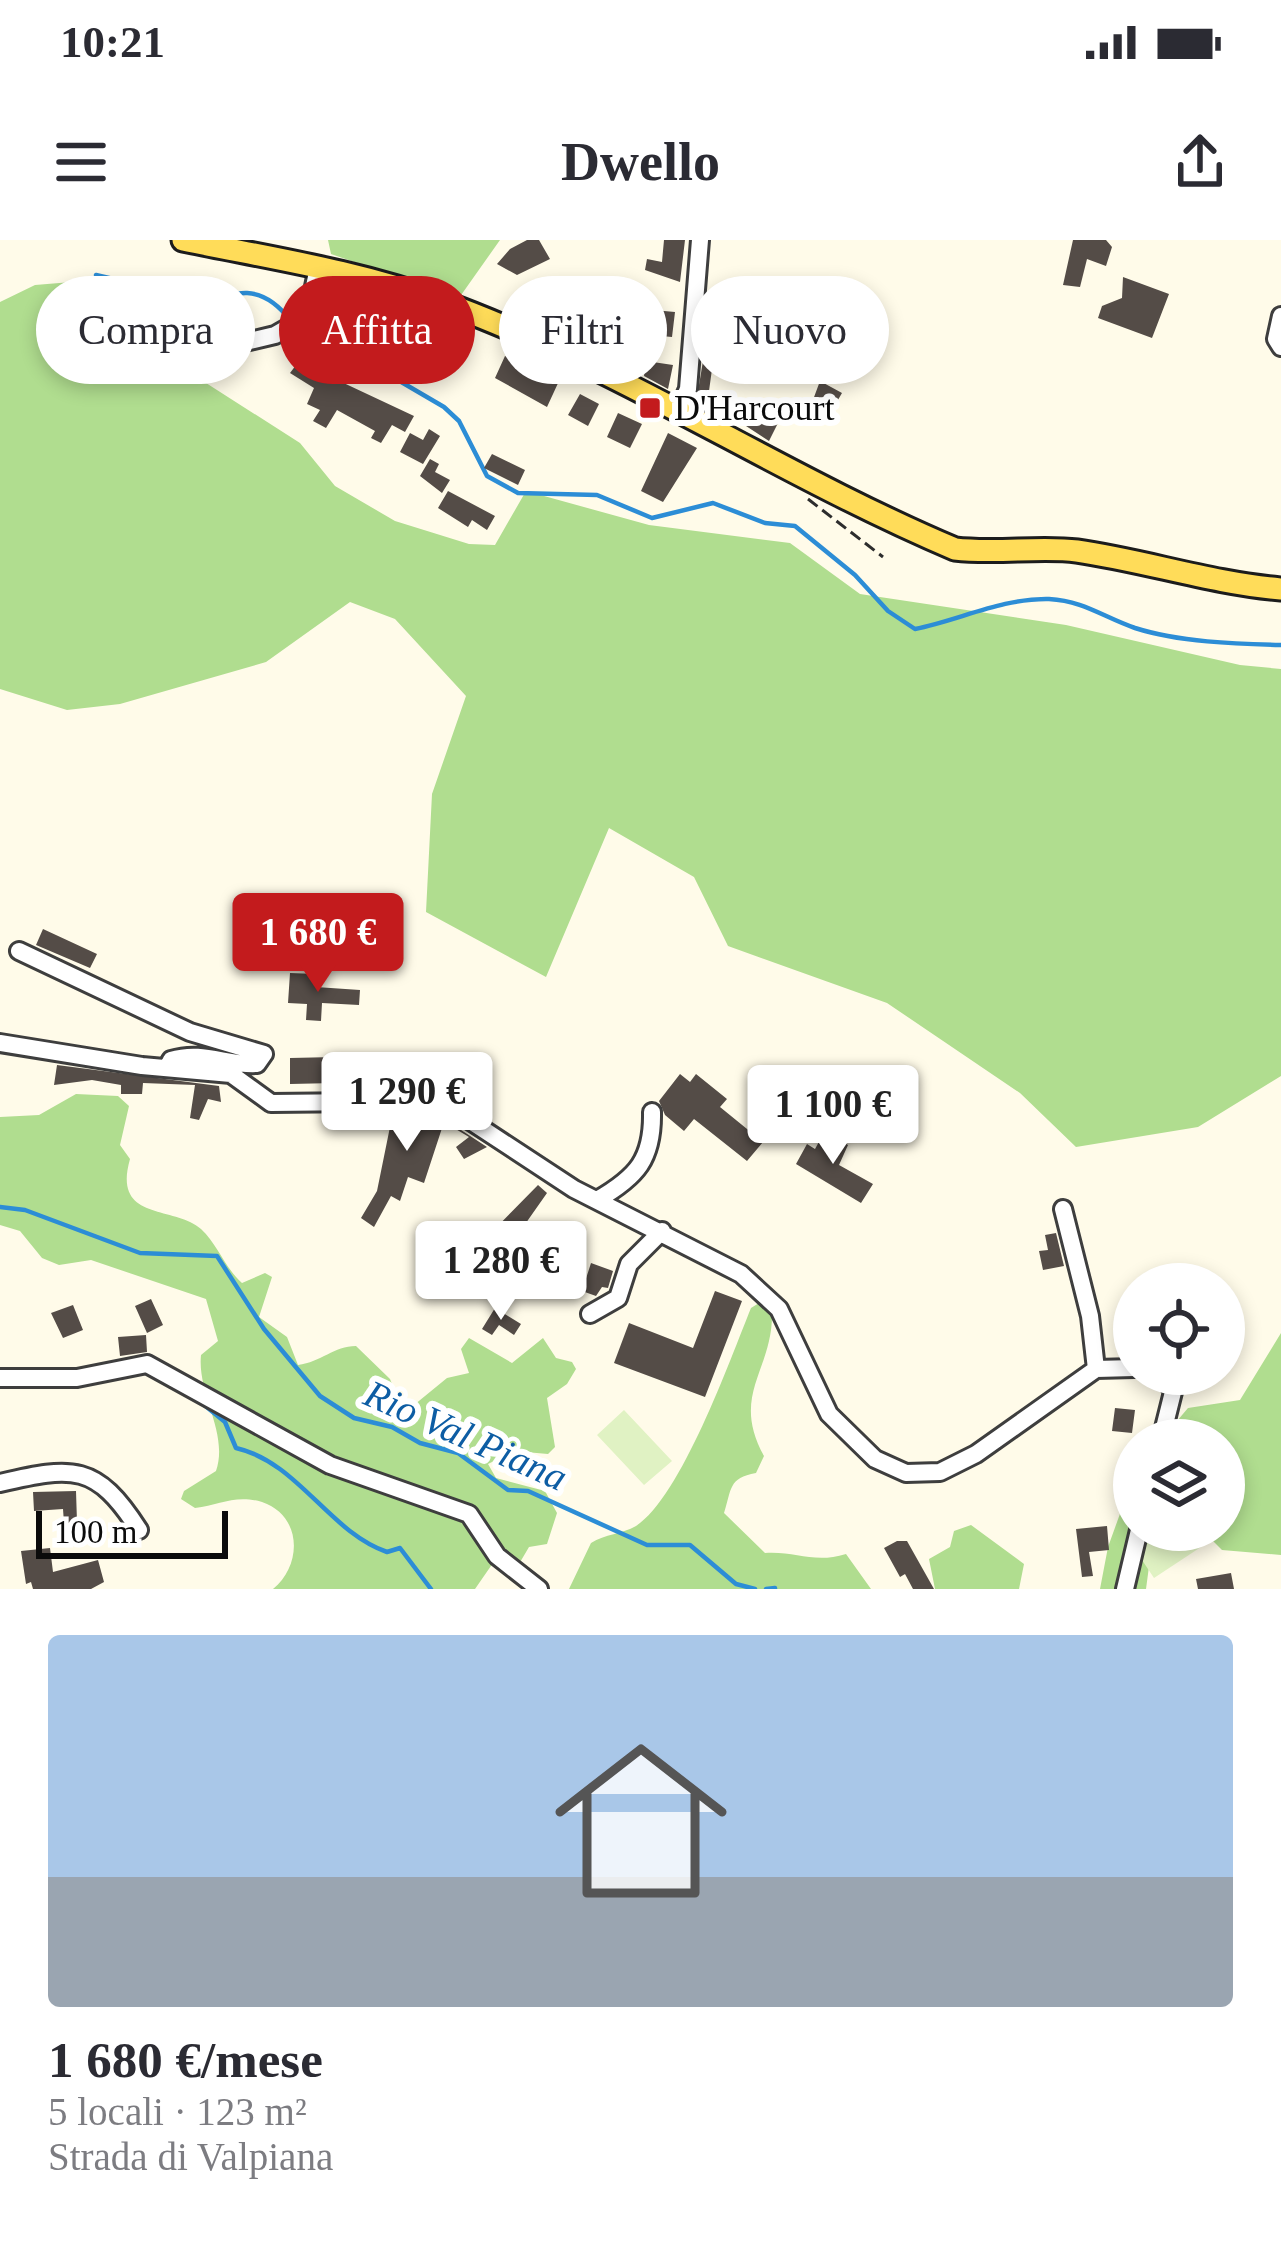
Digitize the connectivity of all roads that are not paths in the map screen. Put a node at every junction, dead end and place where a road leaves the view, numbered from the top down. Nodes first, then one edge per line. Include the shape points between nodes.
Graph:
1 (183, 240) edge
2 (700, 240) edge
3 (318, 267) junction
4 (351, 276) edge
5 (1281, 316) edge
6 (475, 318) edge
7 (255, 338) edge
8 (1281, 347) edge
9 (678, 412) junction
10 (1281, 589) edge
11 (19, 951) dead end
12 (0, 1043) edge
13 (167, 1068) junction
14 (652, 1112) dead end
15 (597, 1200) junction
16 (1063, 1209) dead end
17 (662, 1231) junction
18 (590, 1314) dead end
19 (1096, 1369) junction
20 (1113, 1369) edge
21 (0, 1378) edge
22 (0, 1483) edge
23 (139, 1530) dead end
24 (1134, 1551) edge
25 (539, 1589) edge
26 (1125, 1589) edge

1 - 3 main road
2 - 9 street via 688,389
3 - 4 main road
3 - 7 street via 297,325
5 - 8 street
6 - 9 main road
9 - 10 main road via 955,549 1072,550
11 - 13 street via 190,1032 264,1054 244,1065 185,1056
12 - 13 street
13 - 15 street via 231,1074 271,1103 437,1099
14 - 15 street via 651,1149 640,1170
15 - 17 street
16 - 19 street
17 - 18 street via 628,1264 618,1298
17 - 19 street via 741,1274 779,1309 829,1414 875,1459 906,1473 940,1472 976,1454
19 - 20 street
21 - 25 street via 76,1378 147,1364 349,1474 469,1514 497,1556
22 - 23 street via 52,1470 94,1477
24 - 26 street

